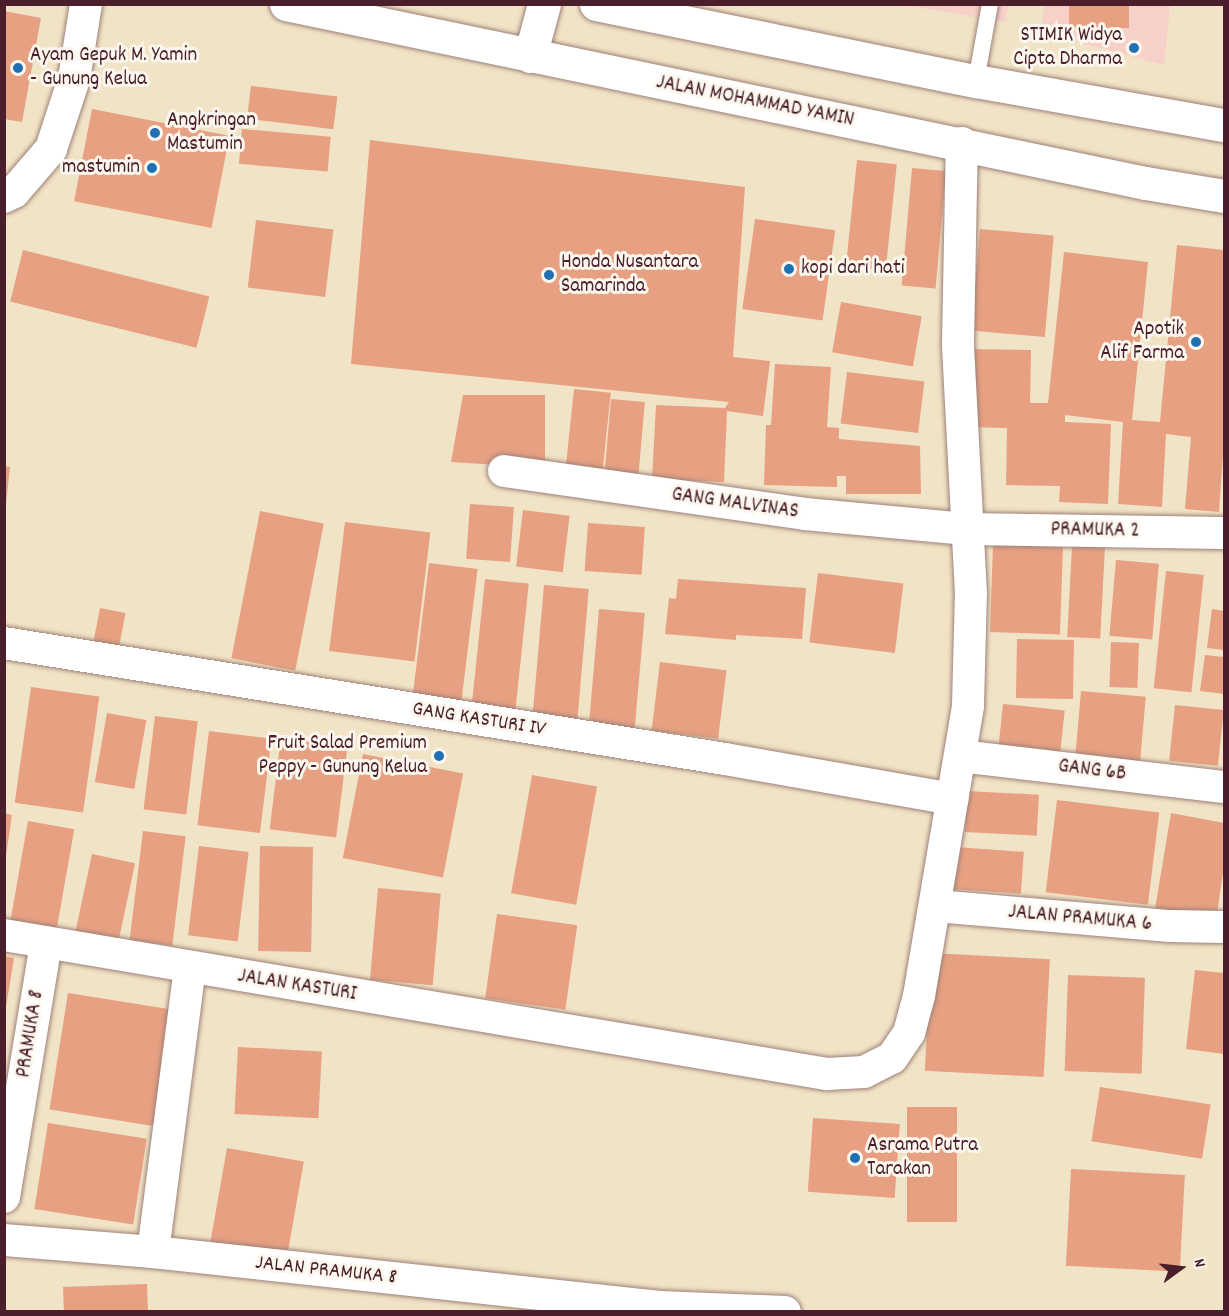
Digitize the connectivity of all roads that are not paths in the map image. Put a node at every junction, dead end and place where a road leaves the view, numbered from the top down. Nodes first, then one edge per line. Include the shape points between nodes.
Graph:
1 (86, 4) edge
2 (286, 4) edge
3 (544, 4) edge
4 (596, 4) edge
5 (990, 4) edge
6 (679, 13) edge
7 (530, 56) junction
8 (976, 81) junction
9 (1224, 125) edge
10 (962, 143) junction
11 (1224, 196) edge
12 (4, 197) edge
13 (504, 471) dead end
14 (966, 528) junction
15 (1224, 533) edge
16 (4, 643) edge
17 (960, 756) junction
18 (1224, 787) edge
19 (953, 799) junction
20 (936, 906) junction
21 (1224, 927) edge
22 (4, 935) edge
23 (46, 942) junction
24 (190, 968) junction
25 (4, 1197) edge
26 (4, 1239) edge
27 (153, 1252) junction
28 (785, 1311) edge

1 - 12 street via 74,79 51,149 14,192
2 - 7 main road, JALAN MOHAMMAD YAMIN
3 - 7 main road
4 - 6 main road
5 - 8 lane
6 - 8 main road
7 - 10 main road, JALAN MOHAMMAD YAMIN
8 - 9 main road
10 - 11 main road, JALAN MOHAMMAD YAMIN
10 - 14 street, JALAN KASTURI via 958,343
13 - 14 street, GANG MALVINAS via 805,514
14 - 15 street, PRAMUKA 2
14 - 17 street, JALAN KASTURI via 971,594 968,705
16 - 19 street, GANG KASTURI IV
17 - 18 street, GANG 6B
17 - 19 street, JALAN KASTURI
19 - 20 street, JALAN KASTURI
20 - 21 street, JALAN PRAMUKA 6
20 - 24 street, JALAN KASTURI via 909,1033 892,1058 864,1072 827,1074
22 - 23 street, JALAN KASTURI
23 - 24 street, JALAN KASTURI
23 - 25 street, PRAMUKA 8
24 - 27 street
26 - 27 street
27 - 28 street, JALAN PRAMUKA 8 via 660,1307

